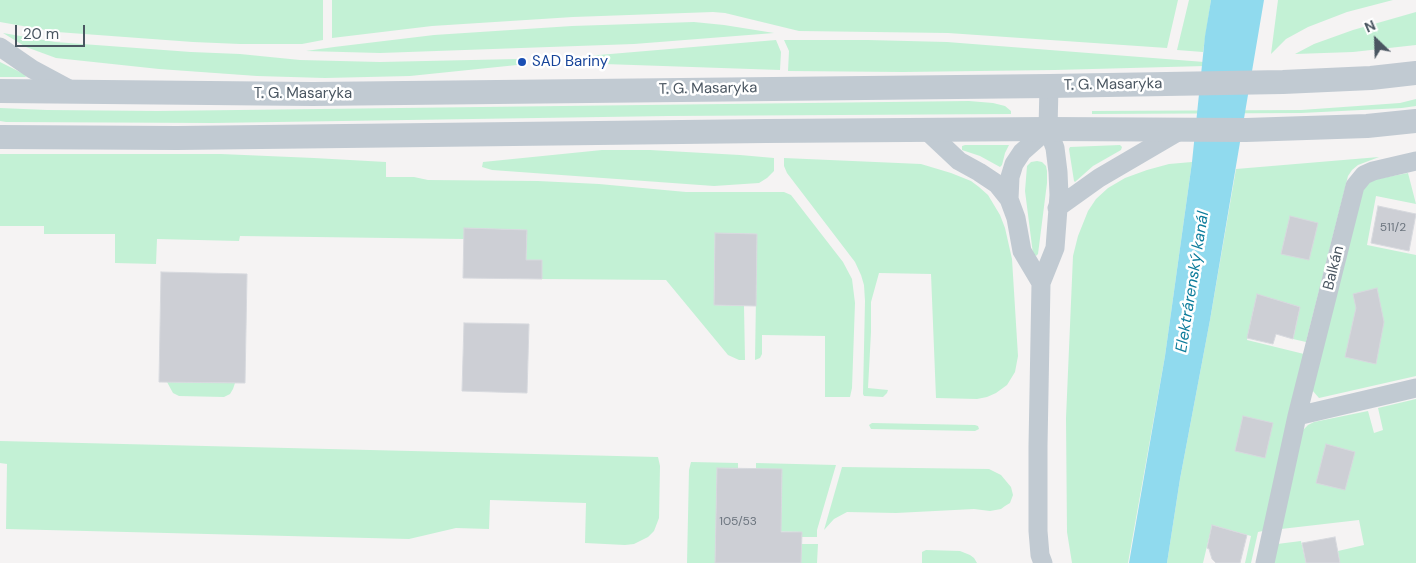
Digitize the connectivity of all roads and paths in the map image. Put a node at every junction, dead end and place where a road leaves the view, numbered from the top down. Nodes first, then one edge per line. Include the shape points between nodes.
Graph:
1 (0, 47) edge
2 (1416, 74) edge
3 (1049, 86) junction
4 (0, 91) edge
5 (76, 92) junction
6 (1416, 121) edge
7 (1048, 129) junction
8 (926, 130) junction
9 (1181, 130) junction
10 (0, 137) edge
11 (1416, 162) edge
12 (1009, 199) junction
13 (1057, 208) junction
14 (1041, 283) junction
15 (1416, 388) edge
16 (1297, 416) junction
17 (1043, 563) edge
18 (1265, 563) edge

1 - 5 street via 32,69
2 - 3 street, T. G. Masaryka via 1371,78
3 - 5 street, T. G. Masaryka via 313,94
3 - 7 street
4 - 5 street, T. G. Masaryka
6 - 9 street via 1367,126
7 - 8 street
7 - 9 street
7 - 12 street via 1022,152 1014,164
7 - 13 street via 1055,148 1058,172
8 - 10 street
8 - 12 street via 959,161 997,184
9 - 13 street via 1099,178
11 - 16 street, Balkán via 1373,171 1364,175 1355,186
12 - 14 street via 1022,251
13 - 14 street via 1055,248
14 - 17 street via 1038,512
15 - 16 street
16 - 18 street, Balkán

